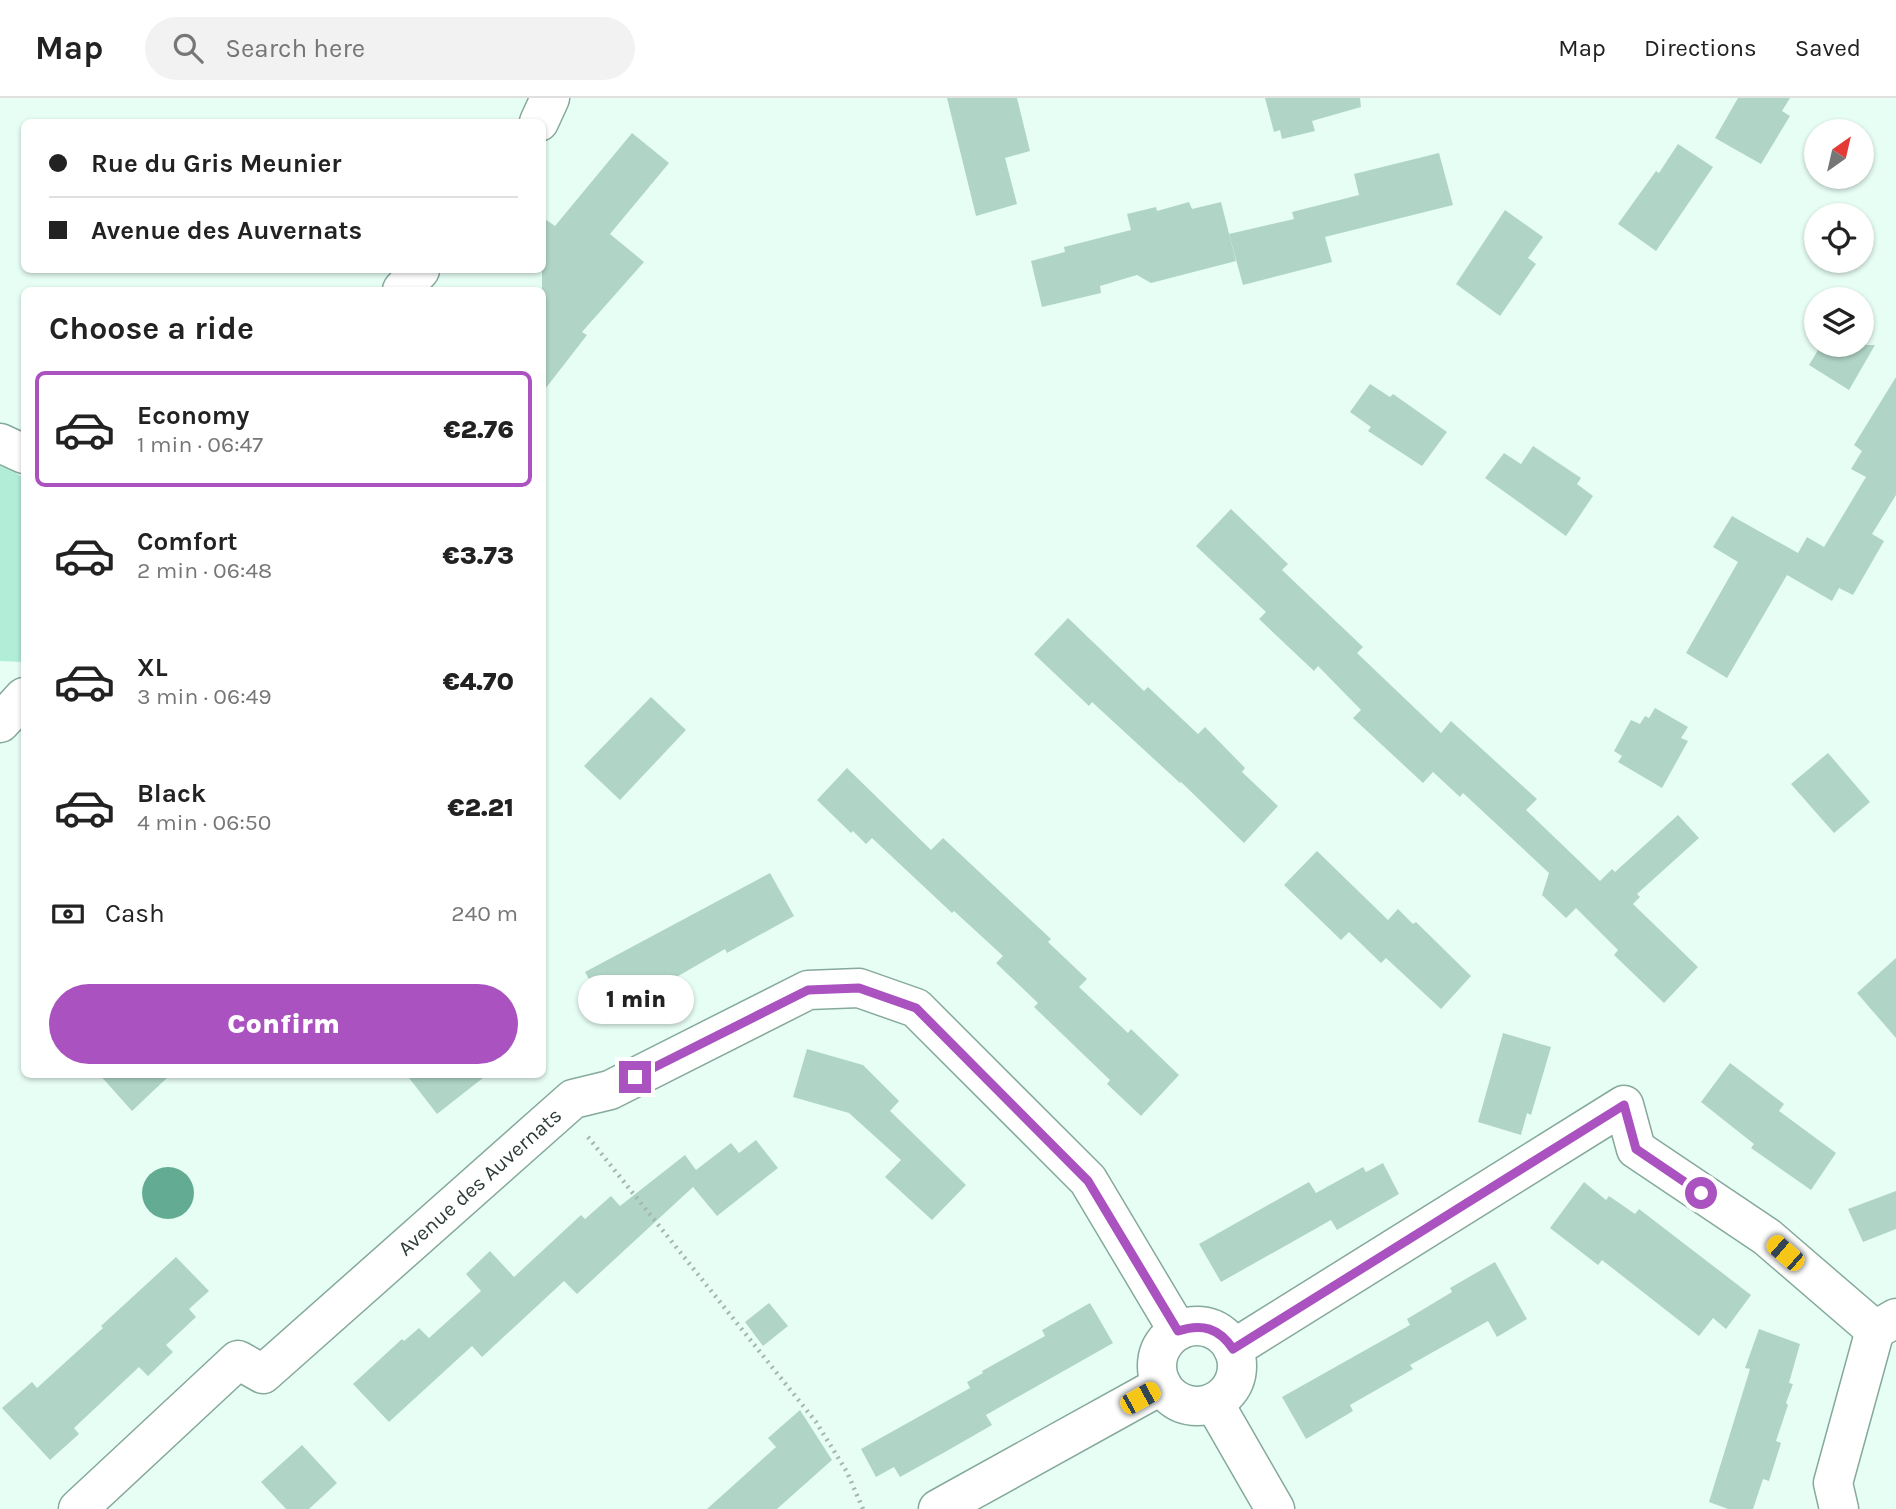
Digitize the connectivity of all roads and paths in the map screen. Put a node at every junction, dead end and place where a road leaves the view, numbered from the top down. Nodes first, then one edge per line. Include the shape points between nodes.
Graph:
1 (550, 98) edge
2 (540, 119) edge
3 (417, 273) edge
4 (405, 287) edge
5 (0, 443) edge
6 (21, 453) edge
7 (564, 1107) junction
8 (1885, 1324) edge
9 (1178, 1331) junction
10 (1233, 1349) junction
11 (1163, 1385) junction
12 (1214, 1403) junction
13 (78, 1509) edge
14 (863, 1509) edge
15 (938, 1509) edge
16 (1275, 1509) edge
17 (1839, 1509) edge

1 - 2 street
3 - 4 street
5 - 6 street
7 - 9 street, Avenue des Auvernats via 573,1099 610,1090 808,990 859,988 916,1008 1088,1181
7 - 13 street, Avenue des Auvernats via 263,1374 238,1360
7 - 14 path via 816,1422 847,1472
8 - 10 street via 1636,1149 1624,1105
8 - 17 street via 1833,1483
9 - 10 street via 1205,1327 1216,1331
9 - 11 street via 1160,1351 1157,1365
10 - 12 street via 1237,1362 1232,1386
11 - 12 street via 1175,1400 1188,1405
11 - 15 street
12 - 16 street

